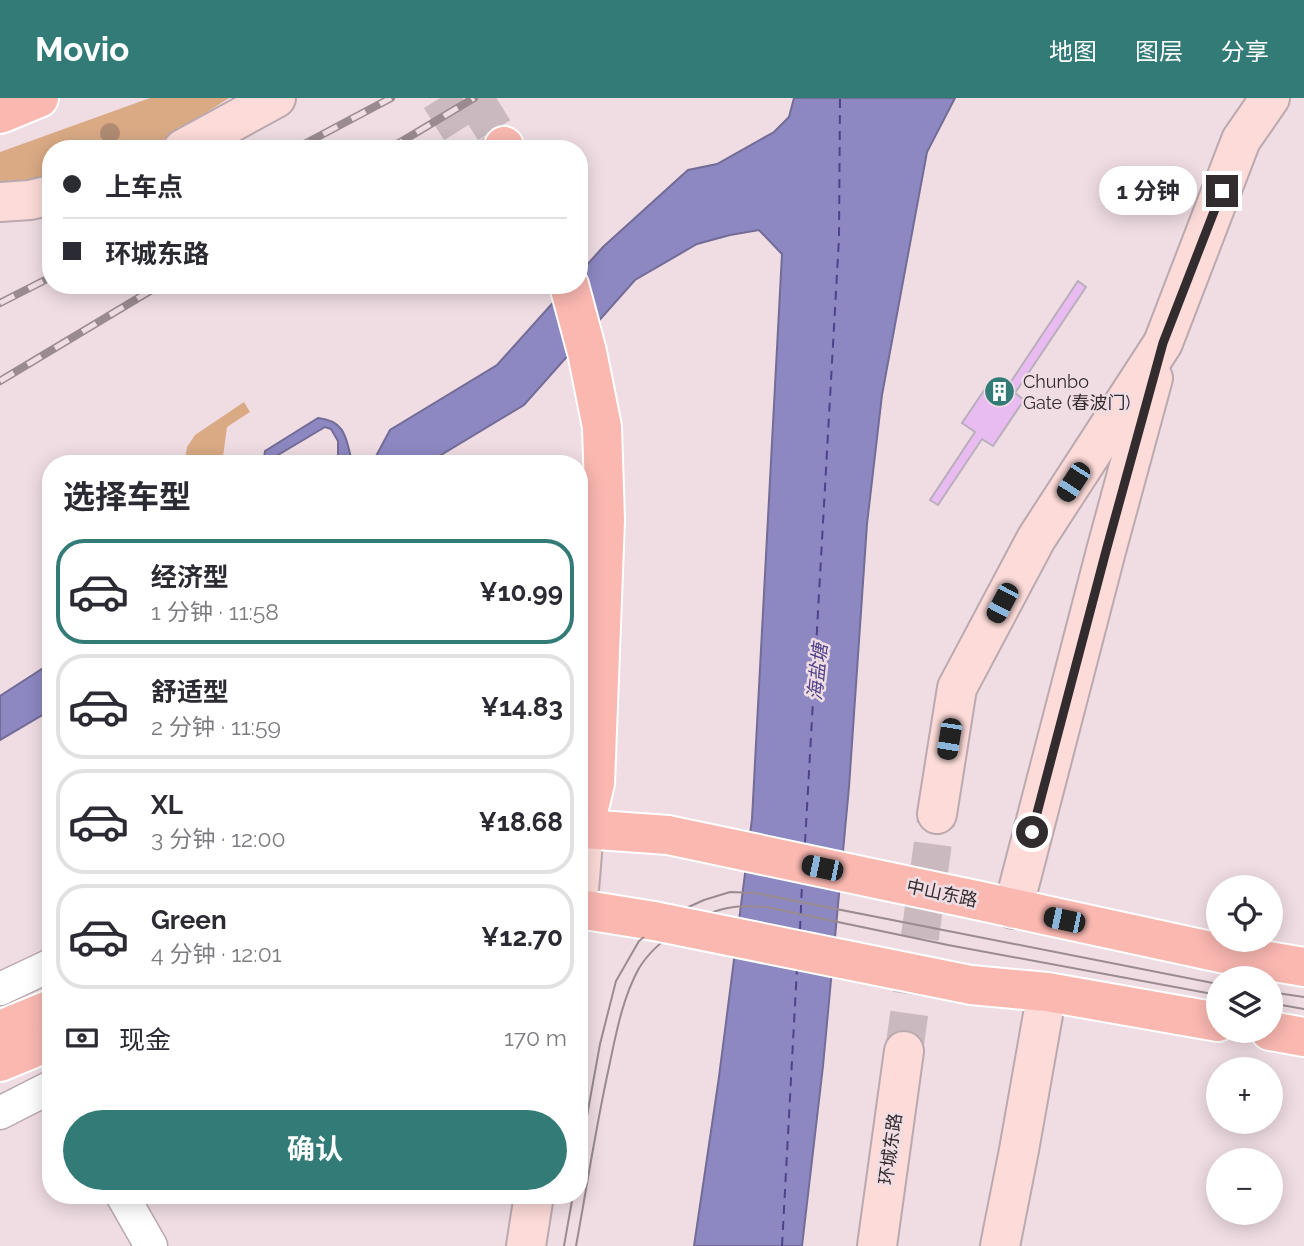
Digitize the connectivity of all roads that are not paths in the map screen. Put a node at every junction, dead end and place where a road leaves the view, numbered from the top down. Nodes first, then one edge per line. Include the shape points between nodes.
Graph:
1 (39, 98) edge
2 (276, 98) edge
3 (1270, 98) edge
4 (0, 114) edge
5 (199, 140) edge
6 (42, 197) edge
7 (0, 202) edge
8 (548, 294) edge
9 (571, 294) edge
10 (1163, 343) junction
11 (582, 455) edge
12 (1058, 505) junction
13 (1106, 551) junction
14 (588, 802) edge
15 (937, 814) tunnel mouth
16 (588, 824) edge
17 (1013, 909) junction
18 (588, 910) edge
19 (1304, 967) edge
20 (42, 969) edge
21 (0, 989) edge
22 (1046, 992) junction
23 (42, 1014) edge
24 (1206, 1020) edge
25 (0, 1030) edge
26 (1283, 1033) edge
27 (1304, 1037) edge
28 (42, 1045) edge
29 (904, 1051) tunnel mouth
30 (0, 1062) edge
31 (42, 1092) edge
32 (0, 1114) edge
33 (127, 1204) edge
34 (533, 1204) edge
35 (151, 1246) edge
36 (526, 1246) edge
37 (877, 1246) edge
38 (1000, 1246) edge

1 - 4 main road
2 - 5 street
3 - 10 street via 1241,140
6 - 7 street
8 - 11 main road via 573,379
9 - 14 main road via 602,427 605,520 595,783
10 - 12 street
10 - 13 street
12 - 13 street via 1102,541
12 - 15 street via 957,688
13 - 17 street
16 - 17 main road, 中山东路, bridge via 668,835
17 - 19 main road, 中山东路
18 - 22 main road, bridge via 971,985
20 - 21 street
22 - 24 main road
22 - 38 street
23 - 25 main road
26 - 27 main road
28 - 30 main road
29 - 37 street, 环城东路
31 - 32 street
33 - 35 street
34 - 36 street

